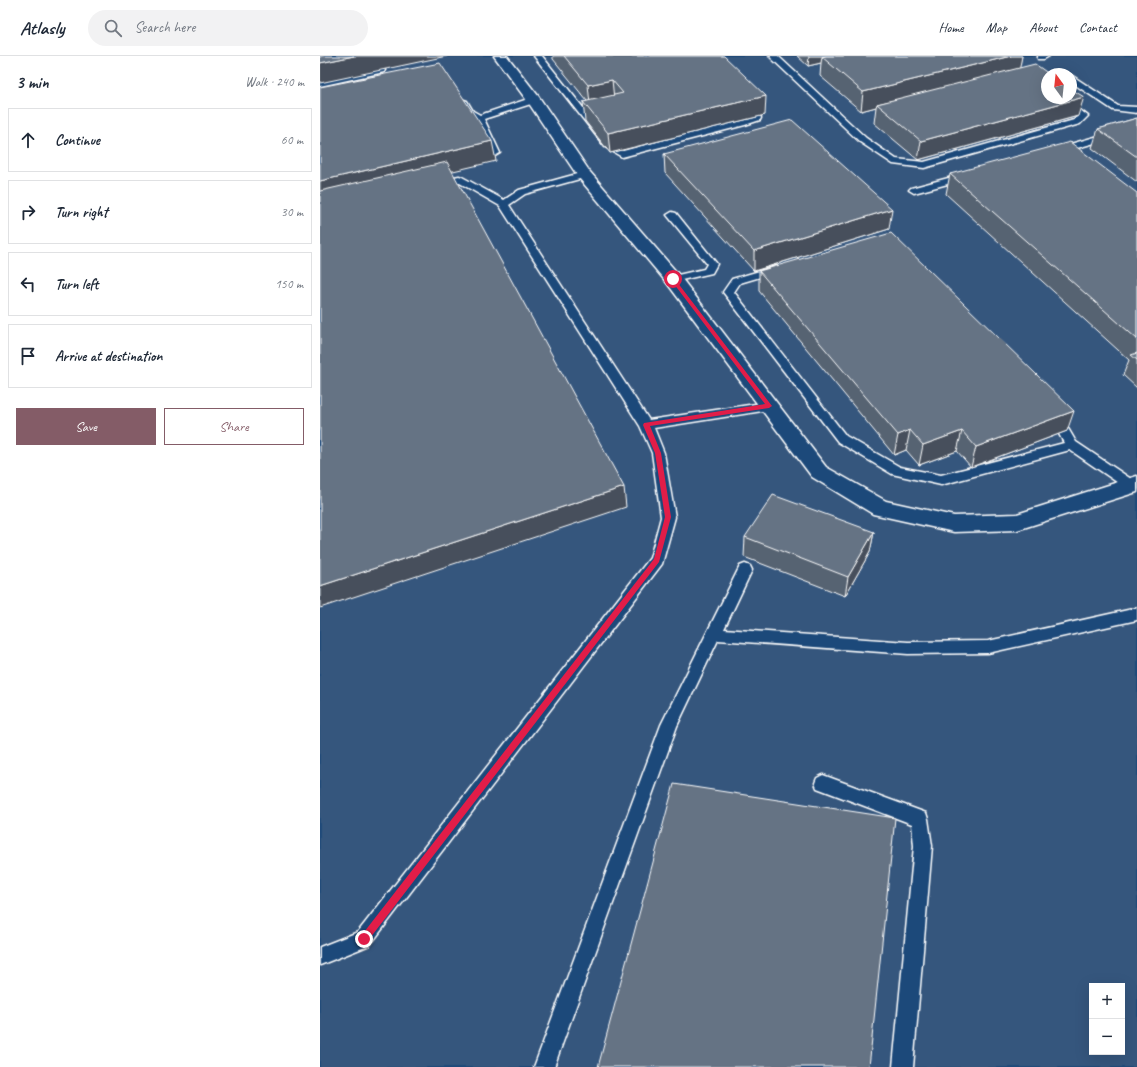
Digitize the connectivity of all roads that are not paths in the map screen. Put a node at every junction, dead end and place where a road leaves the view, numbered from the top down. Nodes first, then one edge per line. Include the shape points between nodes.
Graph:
1 (500, 56) edge
2 (538, 56) edge
3 (773, 56) edge
4 (387, 69) dead end
5 (1077, 82) edge
6 (320, 83) edge
7 (738, 94) edge
8 (459, 96) edge
9 (534, 100) junction
10 (1067, 104) edge
11 (1137, 110) edge
12 (479, 118) junction
13 (1137, 128) edge
14 (1070, 147) edge
15 (495, 153) dead end
16 (974, 174) edge
17 (584, 175) junction
18 (429, 185) edge
19 (914, 190) dead end
20 (504, 204) junction
21 (672, 215) dead end
22 (789, 265) edge
23 (673, 279) junction
24 (1046, 405) edge
25 (769, 406) junction
26 (646, 425) junction
27 (1072, 445) junction
28 (1134, 485) edge
29 (745, 570) dead end
30 (1137, 614) edge
31 (713, 634) junction
32 (823, 783) dead end
33 (320, 956) edge
34 (544, 1067) edge
35 (903, 1067) edge

1 - 9 street
2 - 7 lane via 608,145 622,154 757,118 755,111
3 - 10 lane via 863,140 893,161 924,165 1077,122 1084,116
4 - 6 lane
5 - 11 lane via 1116,108
8 - 12 lane via 470,113
9 - 12 lane
9 - 17 street
12 - 15 lane
13 - 14 lane
16 - 19 lane
17 - 20 lane via 522,192
17 - 23 street
18 - 20 lane via 459,179
20 - 26 lane
21 - 23 lane via 712,264 708,271
22 - 27 lane via 736,281 728,292 842,439 897,471 941,480
23 - 25 street
24 - 27 lane
25 - 26 lane
25 - 28 street via 819,472 880,508 954,524 1017,522
26 - 33 lane via 658,453 668,517 657,560 364,939
27 - 28 lane
29 - 31 lane
30 - 31 lane via 988,647 908,648
31 - 34 lane via 669,725
32 - 35 lane via 920,819 923,846

